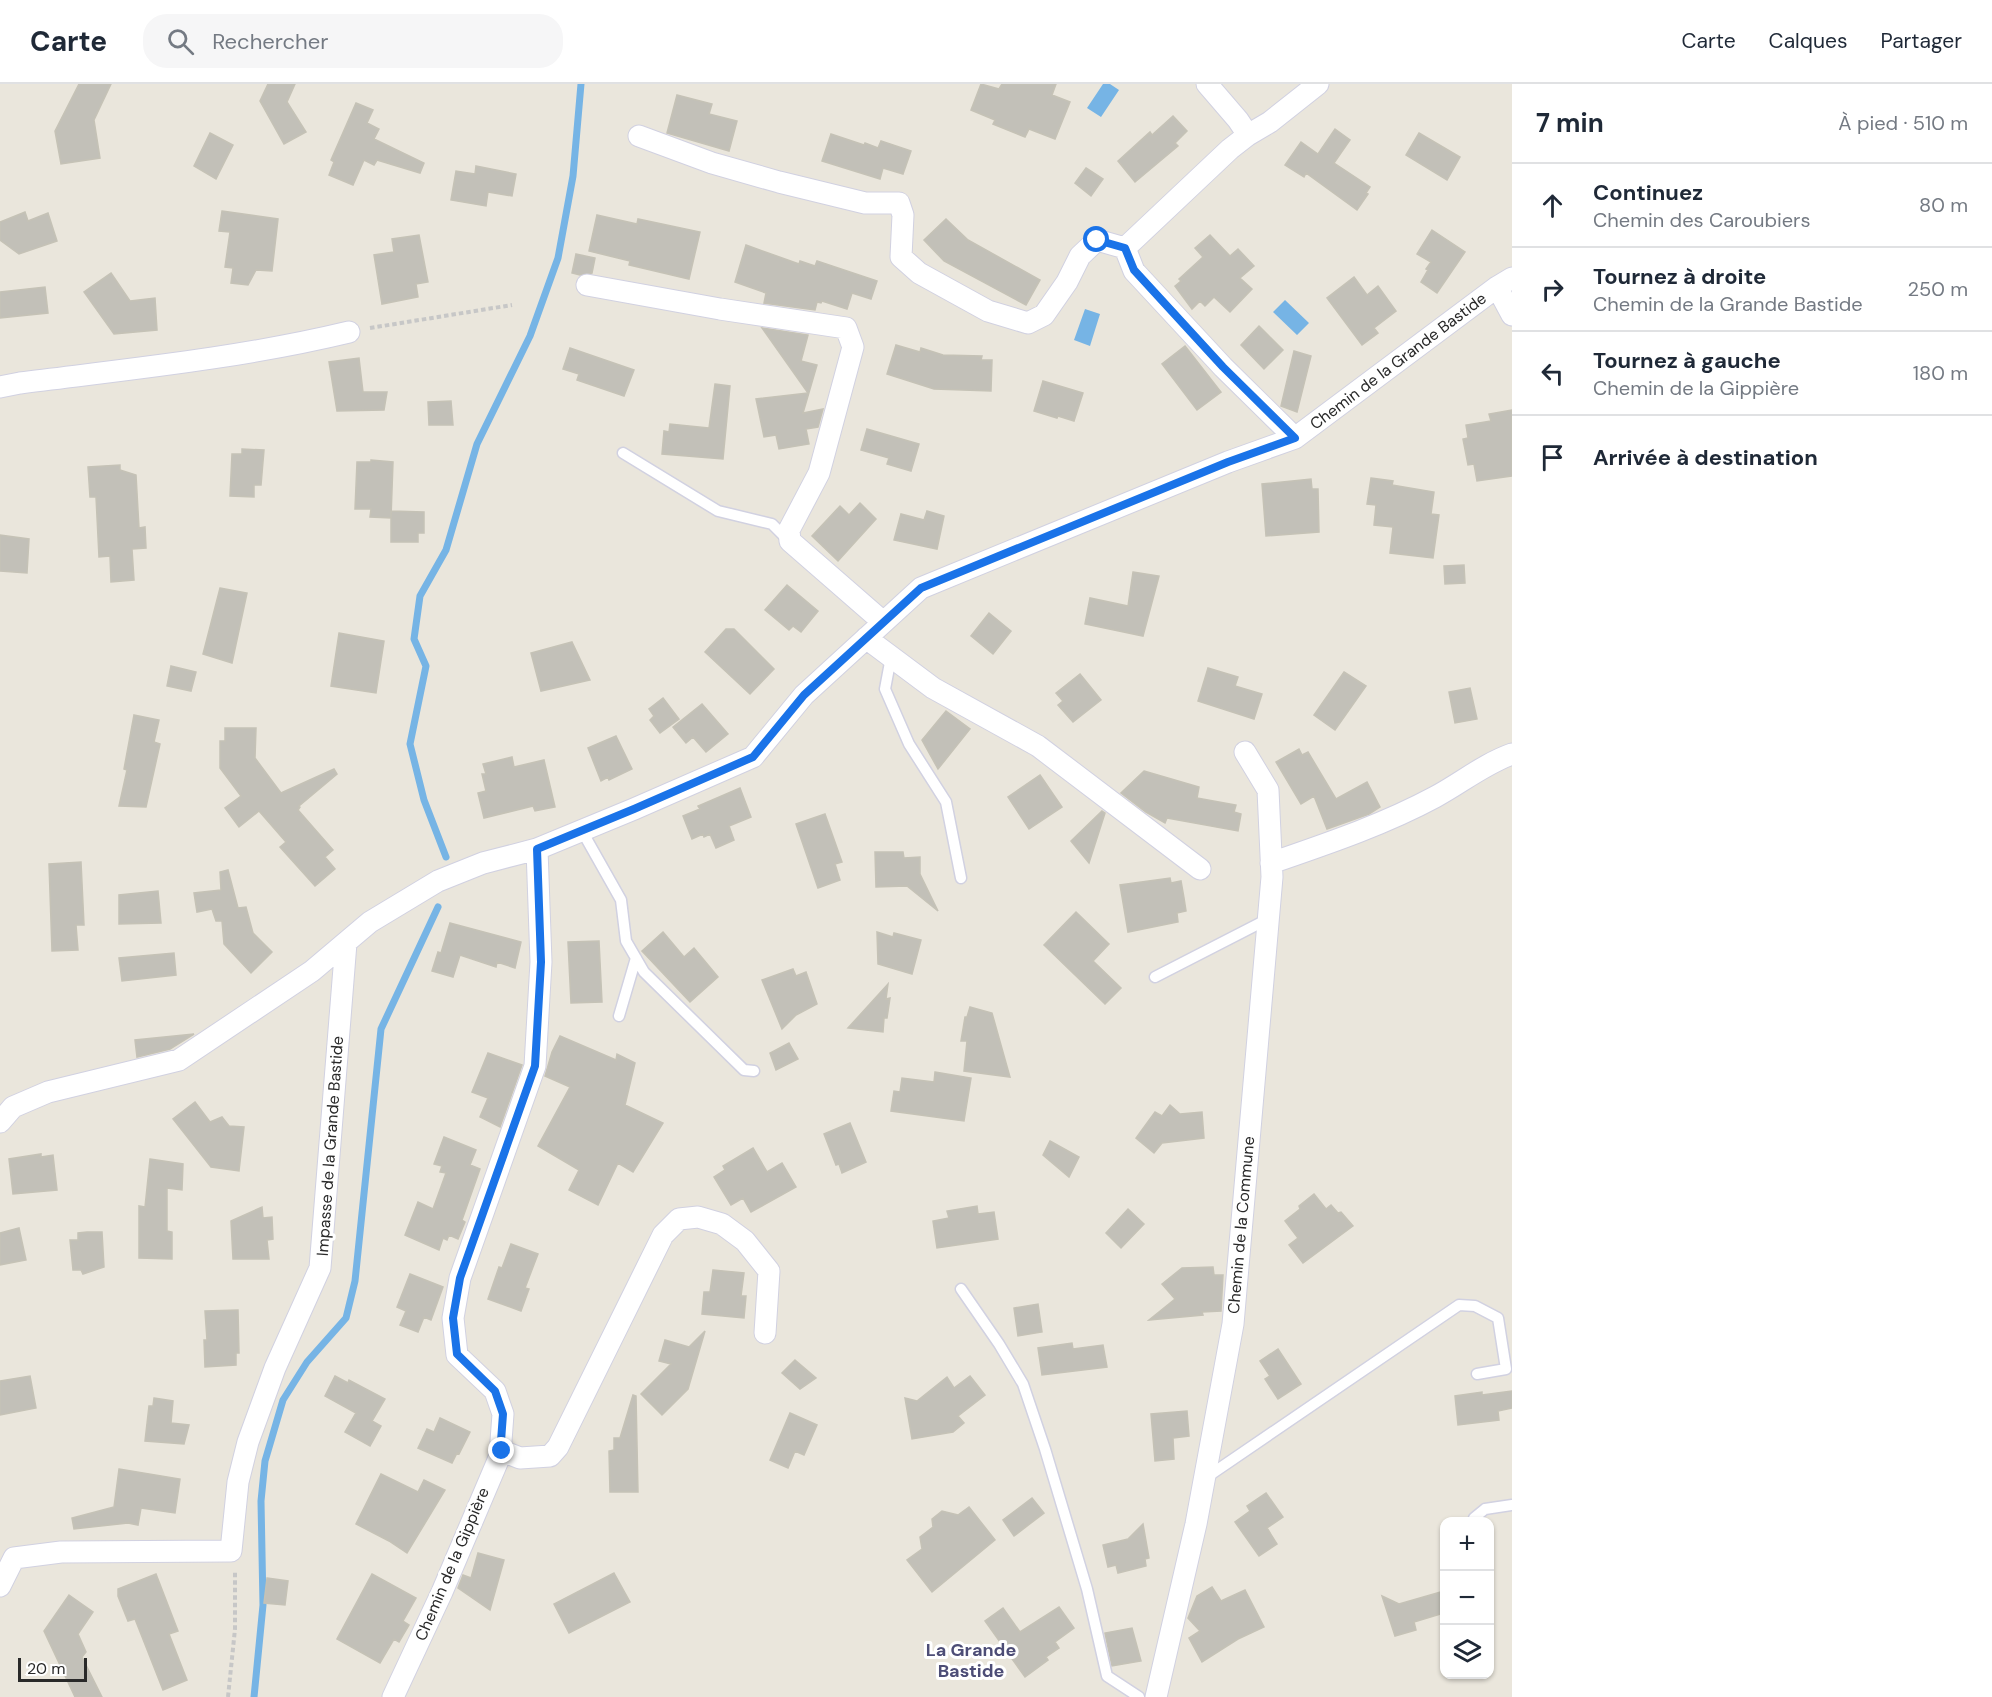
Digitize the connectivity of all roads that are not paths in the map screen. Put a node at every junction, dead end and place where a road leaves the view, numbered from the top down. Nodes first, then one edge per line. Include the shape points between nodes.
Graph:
1 (1207, 84) edge
2 (1318, 84) edge
3 (1248, 135) junction
4 (639, 136) dead end
5 (1125, 248) junction
6 (1504, 283) edge
7 (587, 285) dead end
8 (1512, 315) edge
9 (349, 332) road end
10 (0, 387) edge
11 (1295, 438) junction
12 (622, 453) dead end
13 (790, 541) junction
14 (883, 622) junction
15 (866, 639) junction
16 (891, 657) junction
17 (1245, 752) dead end
18 (1512, 754) edge
19 (582, 831) junction
20 (537, 849) junction
21 (1271, 863) junction
22 (1200, 869) dead end
23 (961, 878) dead end
24 (1268, 919) junction
25 (346, 943) junction
26 (636, 958) junction
27 (1155, 977) dead end
28 (619, 1016) dead end
29 (754, 1071) dead end
30 (0, 1122) edge
31 (961, 1289) dead end
32 (765, 1333) dead end
33 (1477, 1374) dead end
34 (502, 1451) junction
35 (1204, 1478) junction
36 (1512, 1505) edge
37 (1475, 1517) edge
38 (0, 1586) edge
39 (393, 1697) edge
40 (1139, 1697) edge
41 (1156, 1697) edge

1 - 3 street
2 - 3 street
3 - 5 street
4 - 5 street via 779,182 865,203 898,203 903,214 901,257 919,273 988,310 1028,323 1044,315 1080,256 1097,240
5 - 11 street via 1134,270
6 - 8 street, Chemin de la Grande Bastide
6 - 11 street, Chemin de la Grande Bastide
7 - 13 street via 846,328 853,347 819,473 789,530
9 - 10 street via 195,362
11 - 14 street, Chemin de la Grande Bastide via 921,588
12 - 13 lane via 718,511 772,524
13 - 14 street
14 - 15 street, Chemin de la Grande Bastide
15 - 16 street
15 - 19 street, Chemin de la Grande Bastide via 804,695 753,757
16 - 22 street via 933,688 1038,746
16 - 23 lane via 885,689 909,744 946,802
17 - 21 street, Chemin de la Commune via 1268,790
18 - 21 street via 1434,797 1346,837
19 - 20 street, Chemin de la Grande Bastide
19 - 26 lane via 621,900 626,941
20 - 25 street, Chemin de la Grande Bastide via 483,863 438,881 370,922
20 - 34 street, Chemin de la Gippière via 541,962 535,1066 460,1278 453,1318 457,1354 495,1391 503,1414
21 - 24 street, Chemin de la Commune
24 - 27 lane
24 - 35 street, Chemin de la Commune via 1233,1324
25 - 30 street, Chemin de la Grande Bastide via 312,971 179,1060 48,1092 13,1107
25 - 38 street, Impasse de la Grande Bastide via 320,1269 274,1368 248,1442 238,1482 231,1551 61,1552 14,1558
26 - 28 lane
26 - 29 lane via 644,972 744,1070
31 - 40 lane via 1023,1384 1087,1589 1107,1676
32 - 34 street via 769,1271 745,1241 722,1224 698,1217 679,1219 663,1235 558,1447 550,1456 520,1458
33 - 35 lane via 1506,1369 1498,1318 1475,1306 1460,1305
34 - 39 street, Chemin de la Gippière
35 - 41 street, Chemin de la Commune
36 - 37 lane via 1485,1509

